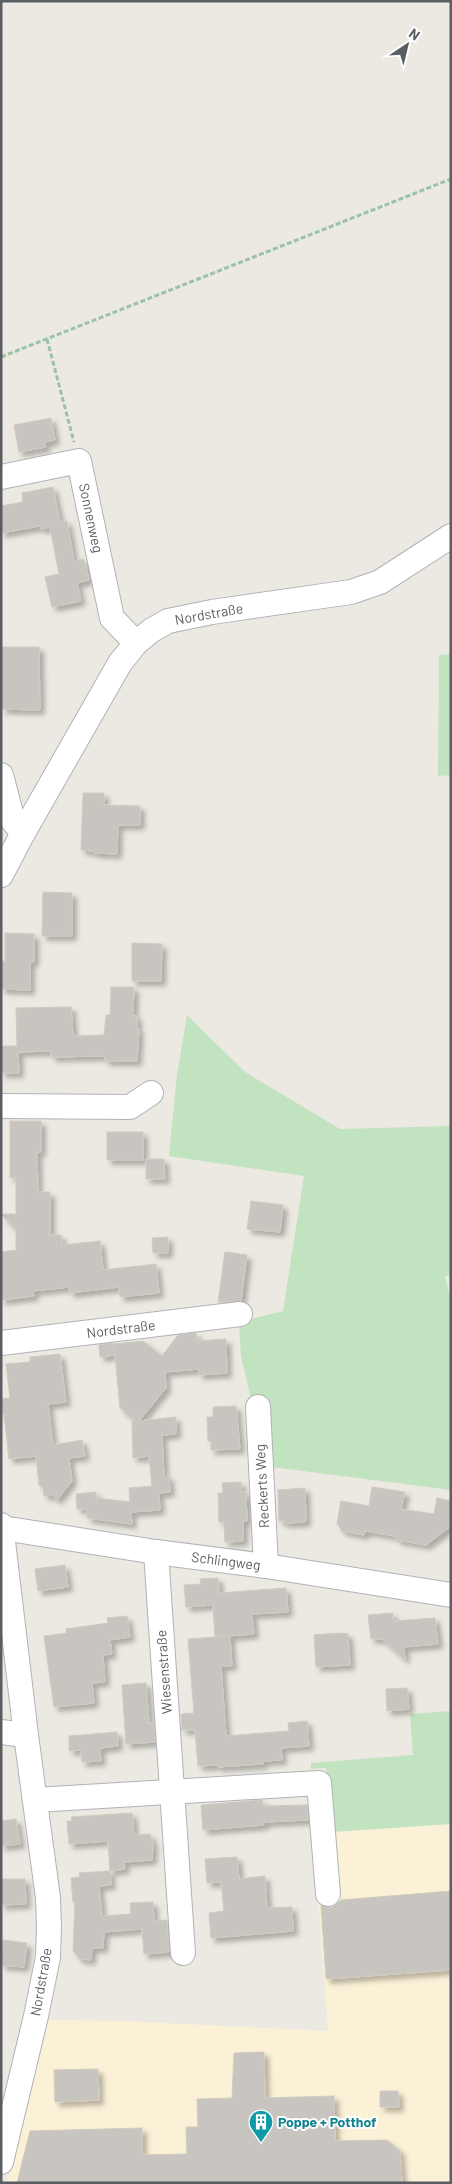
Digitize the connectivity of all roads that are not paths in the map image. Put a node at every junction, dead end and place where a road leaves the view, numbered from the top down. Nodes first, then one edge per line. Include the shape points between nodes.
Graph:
1 (1, 477) edge
2 (451, 536) edge
3 (136, 643) junction
4 (1, 775) edge
5 (23, 833) junction
6 (1, 875) edge
7 (151, 1092) dead end
8 (1, 1106) edge
9 (240, 1314) dead end
10 (1, 1343) edge
11 (258, 1407) dead end
12 (2, 1526) edge
13 (156, 1552) junction
14 (266, 1566) junction
15 (451, 1595) edge
16 (1, 1732) edge
17 (26, 1735) junction
18 (171, 1791) junction
19 (35, 1800) junction
20 (328, 1894) dead end
21 (183, 1953) dead end
22 (1, 2162) edge

1 - 3 street, Sonnenweg via 79,461 112,618
2 - 3 street, Nordstraße via 380,582 351,592 168,621
3 - 5 street, Nordstraße via 107,684
4 - 5 street via 13,821
5 - 6 street, Nordstraße
7 - 8 street via 130,1107
9 - 10 street, Nordstraße
11 - 14 street, Reckerts Weg
12 - 13 street, Schlingweg
12 - 17 street, Nordstraße
13 - 14 street, Schlingweg
13 - 18 street, Wiesenstraße
14 - 15 street, Schlingweg
16 - 17 street
17 - 19 street, Nordstraße
18 - 19 street
18 - 20 street via 319,1783
18 - 21 street, Wiesenstraße
19 - 22 street, Nordstraße via 48,1898 48,1957

